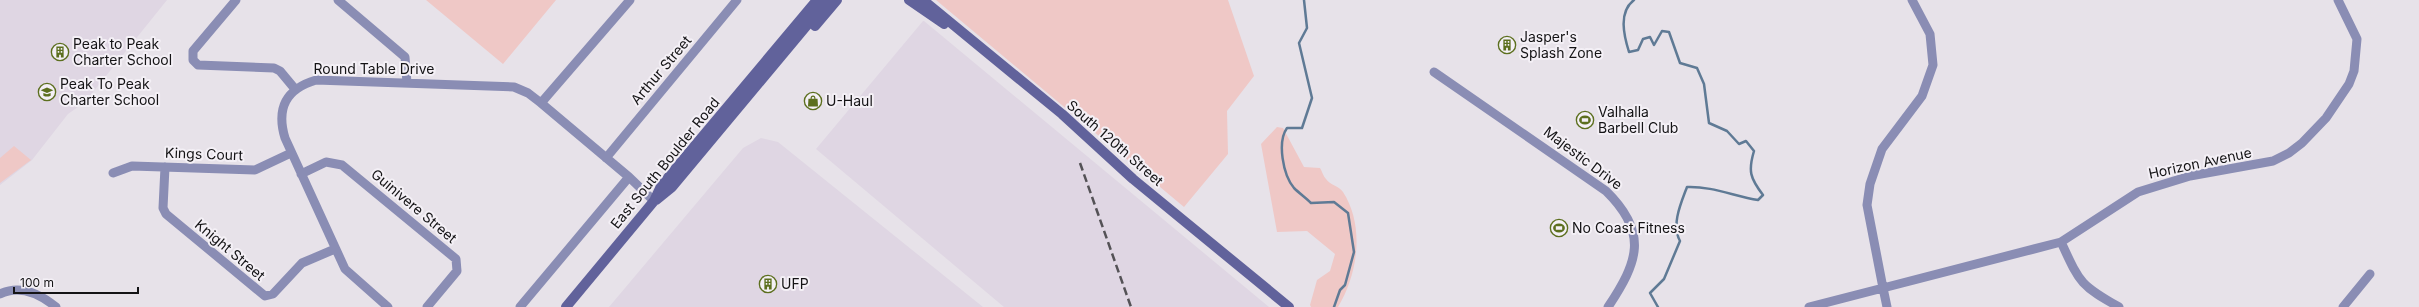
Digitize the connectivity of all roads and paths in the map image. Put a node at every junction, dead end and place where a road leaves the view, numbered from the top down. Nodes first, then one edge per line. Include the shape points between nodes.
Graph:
1 (236, 0) edge
2 (338, 0) edge
3 (630, 0) edge
4 (737, 0) edge
5 (817, 0) edge
6 (828, 0) edge
7 (837, 0) edge
8 (909, 0) edge
9 (923, 0) edge
10 (1912, 0) edge
11 (2338, 0) edge
12 (983, 48) junction
13 (1434, 72) dead end
14 (762, 80) junction
15 (407, 83) junction
16 (295, 89) junction
17 (541, 103) junction
18 (291, 153) junction
19 (606, 158) junction
20 (165, 167) junction
21 (113, 173) dead end
22 (301, 174) junction
23 (629, 177) junction
24 (654, 202) junction
25 (2061, 242) junction
26 (335, 249) junction
27 (2370, 274) dead end
28 (1883, 288) junction
29 (0, 294) edge
30 (379, 299) junction
31 (56, 307) edge
32 (372, 307) edge
33 (388, 307) edge
34 (427, 307) edge
35 (520, 307) edge
36 (566, 307) edge
37 (1289, 307) edge
38 (1608, 307) edge
39 (1809, 307) edge
40 (1887, 307) edge
41 (2119, 307) edge
42 (2343, 307) edge

1 - 16 street via 193,51 193,60 198,65 274,68 280,71
2 - 15 street via 405,57
3 - 17 street
4 - 19 street, Arthur Street
5 - 24 main road, East South Boulder Road via 661,186
6 - 14 main road
7 - 14 main road via 790,57
8 - 12 main road
9 - 12 main road, South 120th Street
10 - 28 street via 1930,34 1933,66 1922,96 1882,149 1870,184 1867,205
11 - 25 street, Horizon Avenue via 2357,39 2354,71 2340,100 2302,144 2274,161 2190,176 2138,192
12 - 37 main road, South 120th Street via 1134,179
13 - 38 street, Majestic Drive via 1606,191 1624,209 1633,234 1633,261
14 - 24 main road via 672,187
15 - 16 street, Round Table Drive via 316,80
15 - 17 street, Round Table Drive via 514,87 528,92
16 - 18 street via 281,112 281,126
17 - 19 street, Round Table Drive
18 - 20 street, Kings Court via 256,170
18 - 22 street
19 - 23 street, Round Table Drive
20 - 21 street, Kings Court via 132,166
20 - 26 street, Knight Street via 166,214 264,296 273,294 302,262
22 - 26 street
22 - 34 street, Guinivere Street via 326,162 342,165 456,259 457,271
23 - 24 street, Round Table Drive
23 - 35 street
24 - 36 main road, East South Boulder Road
25 - 28 street, Horizon Avenue
25 - 41 street via 2077,278 2089,290
26 - 30 street via 345,269
27 - 42 street
28 - 39 street, Horizon Avenue
28 - 40 street
29 - 31 street via 11,290 37,294
30 - 32 street
30 - 33 street

